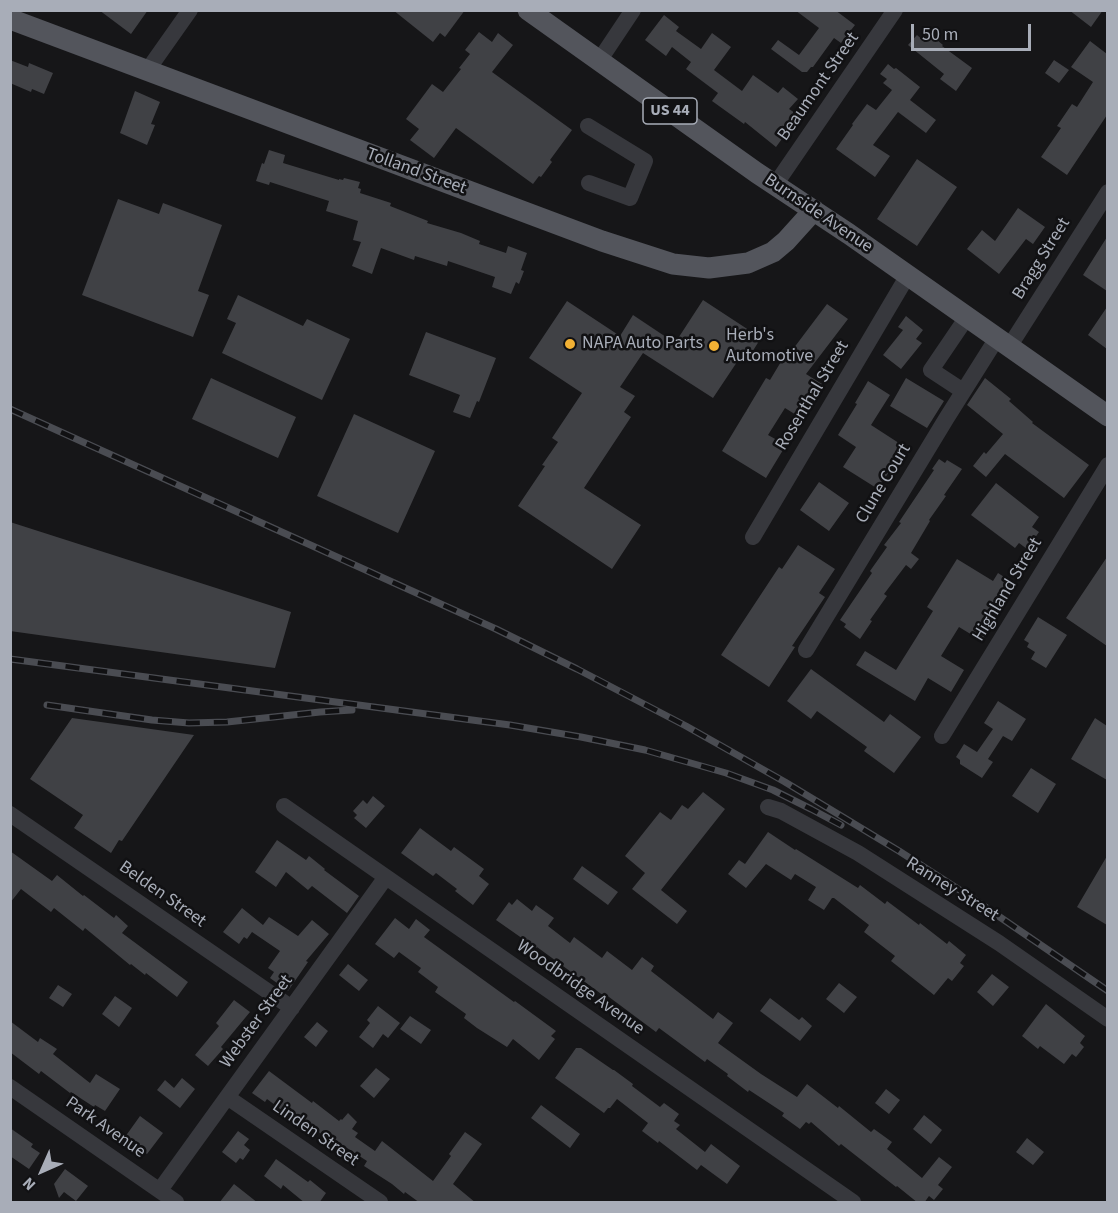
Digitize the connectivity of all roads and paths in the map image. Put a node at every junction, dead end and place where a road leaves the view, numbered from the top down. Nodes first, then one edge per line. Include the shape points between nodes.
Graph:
1 (190, 10) edge
2 (528, 10) edge
3 (633, 10) edge
4 (895, 10) edge
5 (10, 19) edge
6 (598, 61) junction
7 (147, 71) junction
8 (588, 126) dead end
9 (589, 183) dead end
10 (775, 185) junction
11 (1107, 192) edge
12 (814, 210) junction
13 (908, 275) junction
14 (967, 317) junction
15 (1003, 342) junction
16 (963, 392) junction
17 (1107, 416) edge
18 (1107, 465) edge
19 (753, 537) dead end
20 (806, 650) dead end
21 (942, 736) dead end
22 (284, 806) dead end
23 (768, 807) dead end
24 (10, 814) edge
25 (386, 877) junction
26 (292, 1008) junction
27 (1107, 1019) edge
28 (10, 1087) edge
29 (227, 1097) junction
30 (160, 1190) junction
31 (176, 1203) edge
32 (380, 1203) edge
33 (853, 1203) edge

1 - 7 street
2 - 6 main road, Burnside Avenue / US 44
3 - 6 street
4 - 10 street, Beaumont Street
5 - 7 main road, Tolland Street
6 - 10 main road, Burnside Avenue / US 44
7 - 12 main road, Tolland Street via 673,264 709,268 748,263 773,252
8 - 9 street via 645,161 630,198
10 - 12 main road, Burnside Avenue / US 44
11 - 15 street, Bragg Street
12 - 13 main road, Burnside Avenue / US 44
13 - 14 main road, Burnside Avenue / US 44
13 - 19 street, Rosenthal Street
14 - 15 main road, Burnside Avenue / US 44
14 - 16 street via 931,370
15 - 16 street, Clune Court
15 - 17 main road, Burnside Avenue / US 44
16 - 20 street, Clune Court
18 - 21 street, Highland Street
22 - 25 street, Woodbridge Avenue
23 - 27 street, Ranney Street via 877,866 999,943
24 - 26 street, Belden Street
25 - 26 street, Webster Street
25 - 33 street, Woodbridge Avenue
26 - 29 street, Webster Street
28 - 30 street, Park Avenue
29 - 30 street, Webster Street
29 - 32 street, Linden Street
30 - 31 street, Park Avenue

